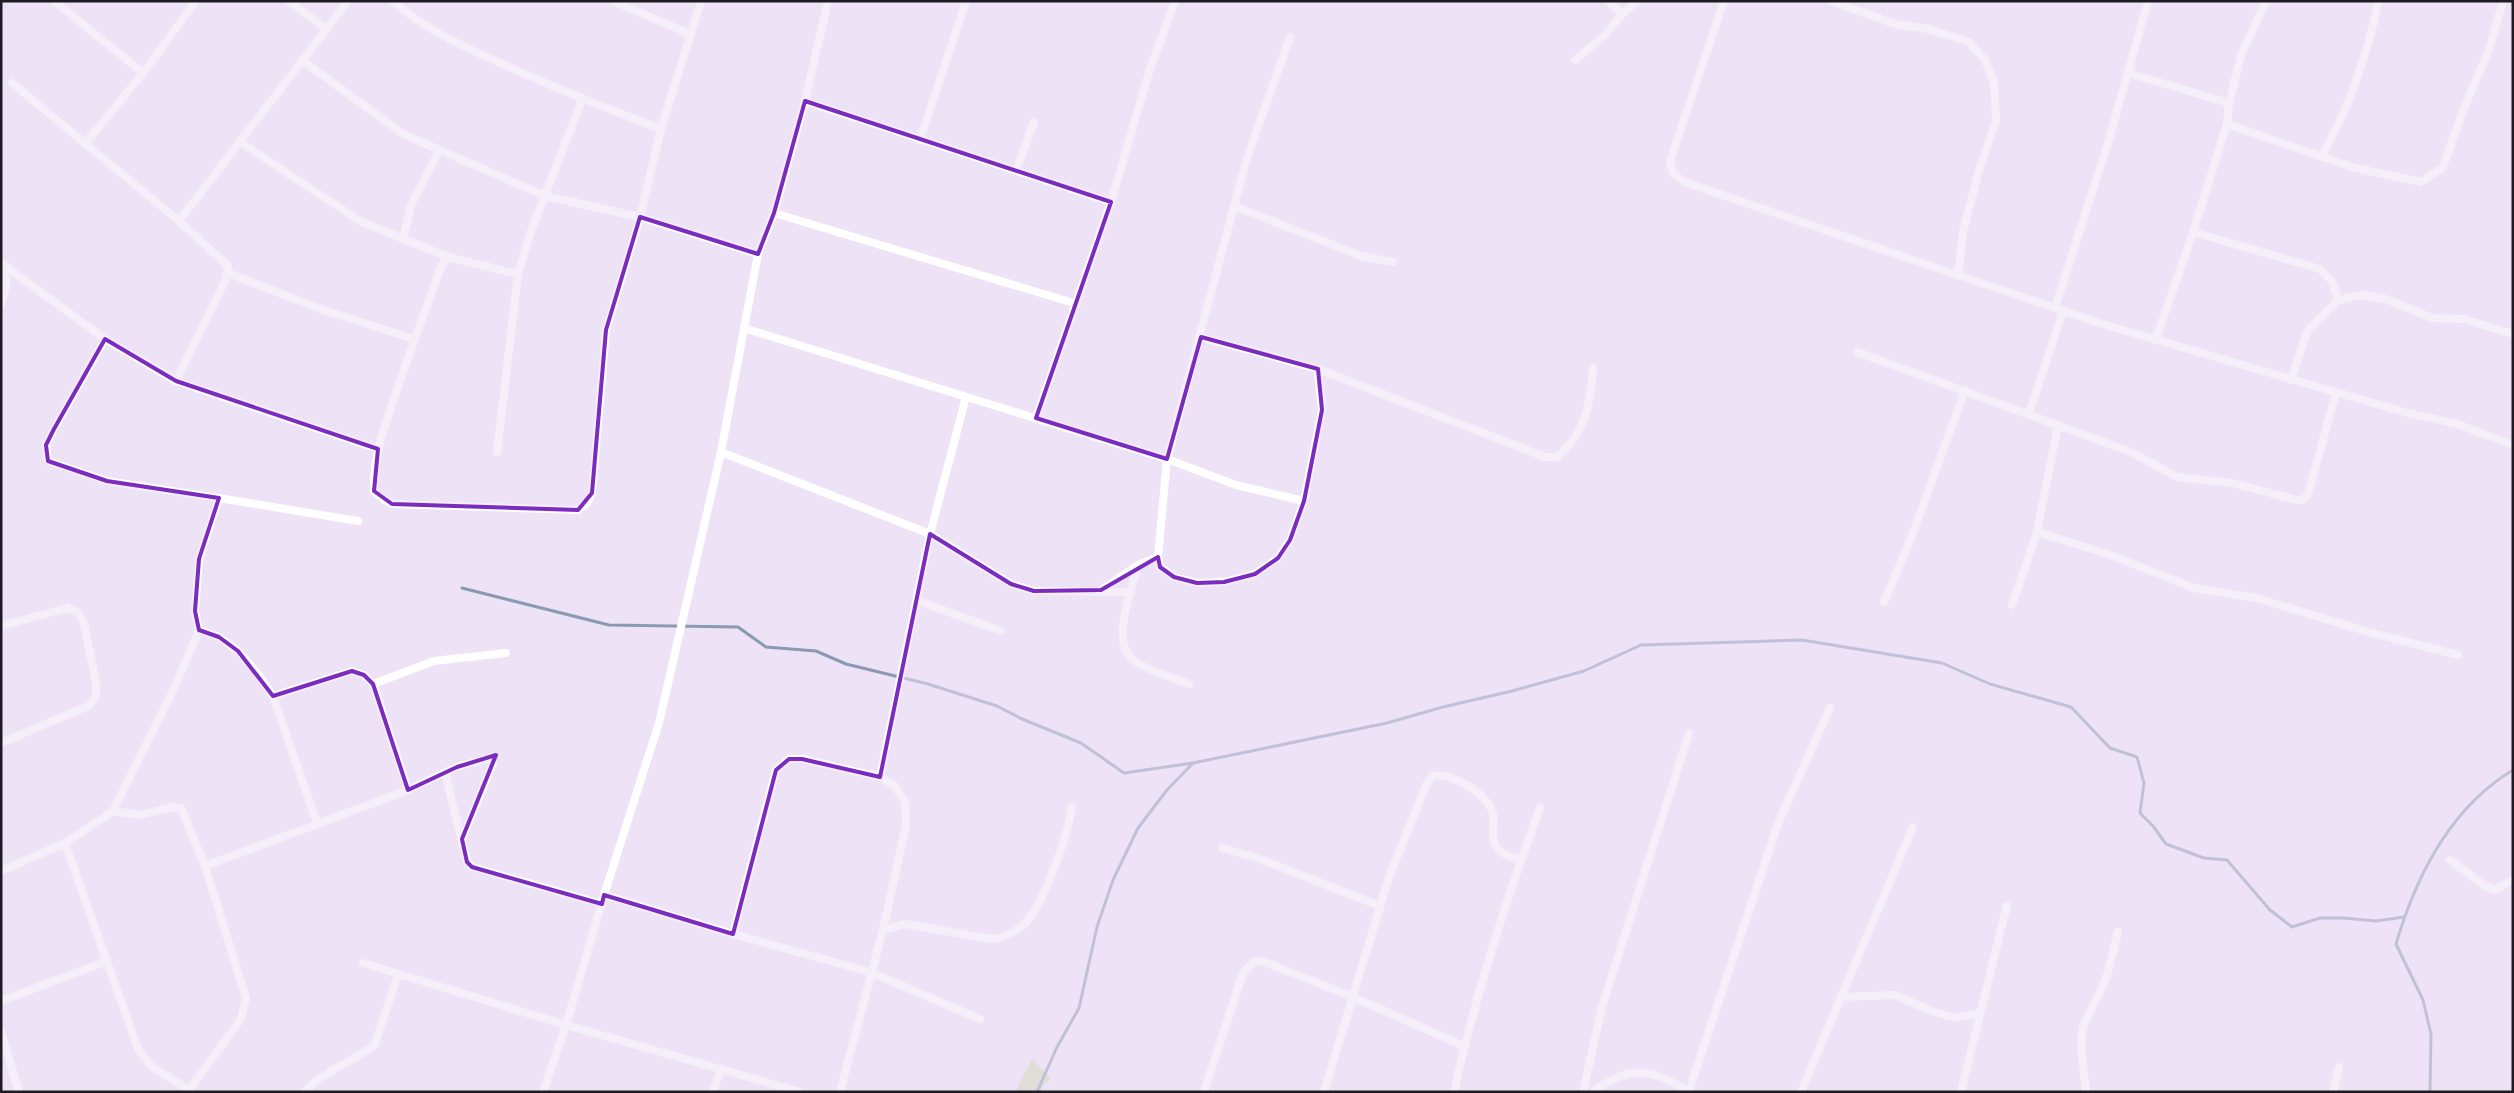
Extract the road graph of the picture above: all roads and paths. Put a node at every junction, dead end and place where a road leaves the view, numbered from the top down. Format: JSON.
{"nodes":[{"id":1,"x":54,"y":1,"type":"edge"},
{"id":2,"x":196,"y":1,"type":"edge"},
{"id":3,"x":290,"y":1,"type":"edge"},
{"id":4,"x":348,"y":1,"type":"edge"},
{"id":5,"x":393,"y":1,"type":"edge"},
{"id":6,"x":613,"y":1,"type":"edge"},
{"id":7,"x":701,"y":1,"type":"edge"},
{"id":8,"x":828,"y":1,"type":"edge"},
{"id":9,"x":966,"y":1,"type":"edge"},
{"id":10,"x":1175,"y":1,"type":"edge"},
{"id":11,"x":1608,"y":1,"type":"edge"},
{"id":12,"x":1638,"y":1,"type":"edge"},
{"id":13,"x":1724,"y":1,"type":"edge"},
{"id":14,"x":1831,"y":1,"type":"edge"},
{"id":15,"x":2148,"y":1,"type":"edge"},
{"id":16,"x":2266,"y":1,"type":"edge"},
{"id":17,"x":2379,"y":1,"type":"edge"},
{"id":18,"x":2503,"y":1,"type":"edge"},
{"id":19,"x":1622,"y":14,"type":"junction"},
{"id":20,"x":326,"y":29,"type":"junction"},
{"id":21,"x":690,"y":34,"type":"junction"},
{"id":22,"x":1290,"y":37,"type":"dead end"},
{"id":23,"x":1575,"y":60,"type":"dead end"},
{"id":24,"x":303,"y":61,"type":"junction"},
{"id":25,"x":144,"y":73,"type":"junction"},
{"id":26,"x":2128,"y":73,"type":"junction"},
{"id":27,"x":12,"y":84,"type":"dead end"},
{"id":28,"x":582,"y":100,"type":"junction"},
{"id":29,"x":805,"y":101,"type":"junction"},
{"id":30,"x":2229,"y":103,"type":"junction"},
{"id":31,"x":1034,"y":122,"type":"dead end"},
{"id":32,"x":2227,"y":124,"type":"junction"},
{"id":33,"x":661,"y":129,"type":"junction"},
{"id":34,"x":920,"y":140,"type":"junction"},
{"id":35,"x":240,"y":142,"type":"junction"},
{"id":36,"x":85,"y":144,"type":"junction"},
{"id":37,"x":438,"y":151,"type":"junction"},
{"id":38,"x":2321,"y":157,"type":"junction"},
{"id":39,"x":1016,"y":171,"type":"junction"},
{"id":40,"x":545,"y":196,"type":"junction"},
{"id":41,"x":1111,"y":202,"type":"junction"},
{"id":42,"x":1234,"y":206,"type":"junction"},
{"id":43,"x":774,"y":213,"type":"junction"},
{"id":44,"x":640,"y":218,"type":"junction"},
{"id":45,"x":179,"y":221,"type":"junction"},
{"id":46,"x":2193,"y":232,"type":"junction"},
{"id":47,"x":403,"y":239,"type":"junction"},
{"id":48,"x":758,"y":254,"type":"junction"},
{"id":49,"x":448,"y":257,"type":"junction"},
{"id":50,"x":1393,"y":262,"type":"dead end"},
{"id":51,"x":3,"y":264,"type":"edge"},
{"id":52,"x":228,"y":273,"type":"junction"},
{"id":53,"x":518,"y":274,"type":"junction"},
{"id":54,"x":1958,"y":276,"type":"junction"},
{"id":55,"x":2338,"y":300,"type":"junction"},
{"id":56,"x":1,"y":304,"type":"edge"},
{"id":57,"x":1077,"y":304,"type":"junction"},
{"id":58,"x":2055,"y":308,"type":"junction"},
{"id":59,"x":2063,"y":311,"type":"junction"},
{"id":60,"x":744,"y":328,"type":"junction"},
{"id":61,"x":2513,"y":334,"type":"edge"},
{"id":62,"x":1202,"y":337,"type":"junction"},
{"id":63,"x":105,"y":339,"type":"junction"},
{"id":64,"x":2156,"y":339,"type":"junction"},
{"id":65,"x":414,"y":340,"type":"junction"},
{"id":66,"x":1857,"y":352,"type":"dead end"},
{"id":67,"x":1593,"y":368,"type":"dead end"},
{"id":68,"x":1318,"y":369,"type":"junction"},
{"id":69,"x":2291,"y":380,"type":"junction"},
{"id":70,"x":176,"y":381,"type":"junction"},
{"id":71,"x":1965,"y":390,"type":"junction"},
{"id":72,"x":2336,"y":393,"type":"junction"},
{"id":73,"x":966,"y":397,"type":"junction"},
{"id":74,"x":2029,"y":414,"type":"junction"},
{"id":75,"x":1036,"y":418,"type":"junction"},
{"id":76,"x":2058,"y":426,"type":"junction"},
{"id":77,"x":2513,"y":445,"type":"edge"},
{"id":78,"x":378,"y":448,"type":"junction"},
{"id":79,"x":497,"y":452,"type":"dead end"},
{"id":80,"x":722,"y":452,"type":"junction"},
{"id":81,"x":1168,"y":458,"type":"junction"},
{"id":82,"x":220,"y":498,"type":"junction"},
{"id":83,"x":1304,"y":501,"type":"junction"},
{"id":84,"x":358,"y":521,"type":"dead end"},
{"id":85,"x":2037,"y":532,"type":"junction"},
{"id":86,"x":930,"y":534,"type":"junction"},
{"id":87,"x":1158,"y":556,"type":"junction"},
{"id":88,"x":1138,"y":565,"type":"junction"},
{"id":89,"x":1101,"y":590,"type":"junction"},
{"id":90,"x":1131,"y":592,"type":"junction"},
{"id":91,"x":918,"y":601,"type":"junction"},
{"id":92,"x":1884,"y":602,"type":"dead end"},
{"id":93,"x":2012,"y":605,"type":"dead end"},
{"id":94,"x":1,"y":626,"type":"edge"},
{"id":95,"x":199,"y":630,"type":"junction"},
{"id":96,"x":1001,"y":631,"type":"dead end"},
{"id":97,"x":506,"y":652,"type":"dead end"},
{"id":98,"x":2458,"y":655,"type":"dead end"},
{"id":99,"x":373,"y":684,"type":"junction"},
{"id":100,"x":1189,"y":684,"type":"dead end"},
{"id":101,"x":273,"y":696,"type":"junction"},
{"id":102,"x":1830,"y":708,"type":"dead end"},
{"id":103,"x":1689,"y":733,"type":"dead end"},
{"id":104,"x":1,"y":743,"type":"edge"},
{"id":105,"x":445,"y":773,"type":"junction"},
{"id":106,"x":880,"y":777,"type":"junction"},
{"id":107,"x":408,"y":790,"type":"junction"},
{"id":108,"x":1072,"y":806,"type":"dead end"},
{"id":109,"x":1540,"y":808,"type":"dead end"},
{"id":110,"x":113,"y":811,"type":"junction"},
{"id":111,"x":316,"y":823,"type":"junction"},
{"id":112,"x":1913,"y":827,"type":"dead end"},
{"id":113,"x":462,"y":839,"type":"junction"},
{"id":114,"x":65,"y":843,"type":"junction"},
{"id":115,"x":1222,"y":848,"type":"dead end"},
{"id":116,"x":2450,"y":860,"type":"dead end"},
{"id":117,"x":1521,"y":861,"type":"junction"},
{"id":118,"x":205,"y":866,"type":"junction"},
{"id":119,"x":1,"y":871,"type":"edge"},
{"id":120,"x":2513,"y":880,"type":"edge"},
{"id":121,"x":603,"y":899,"type":"junction"},
{"id":122,"x":2007,"y":905,"type":"dead end"},
{"id":123,"x":1380,"y":906,"type":"junction"},
{"id":124,"x":883,"y":930,"type":"junction"},
{"id":125,"x":2118,"y":932,"type":"dead end"},
{"id":126,"x":733,"y":934,"type":"junction"},
{"id":127,"x":107,"y":961,"type":"junction"},
{"id":128,"x":364,"y":963,"type":"dead end"},
{"id":129,"x":870,"y":972,"type":"junction"},
{"id":130,"x":398,"y":974,"type":"junction"},
{"id":131,"x":1353,"y":997,"type":"junction"},
{"id":132,"x":1841,"y":997,"type":"junction"},
{"id":133,"x":1,"y":1002,"type":"edge"},
{"id":134,"x":1979,"y":1013,"type":"junction"},
{"id":135,"x":980,"y":1019,"type":"dead end"},
{"id":136,"x":566,"y":1025,"type":"junction"},
{"id":137,"x":1,"y":1032,"type":"edge"},
{"id":138,"x":1464,"y":1046,"type":"junction"},
{"id":139,"x":2339,"y":1067,"type":"dead end"},
{"id":140,"x":721,"y":1069,"type":"junction"},
{"id":141,"x":191,"y":1091,"type":"edge"},
{"id":142,"x":19,"y":1092,"type":"edge"},
{"id":143,"x":305,"y":1092,"type":"edge"},
{"id":144,"x":543,"y":1092,"type":"edge"},
{"id":145,"x":713,"y":1092,"type":"edge"},
{"id":146,"x":800,"y":1092,"type":"edge"},
{"id":147,"x":840,"y":1092,"type":"edge"},
{"id":148,"x":1204,"y":1092,"type":"edge"},
{"id":149,"x":1324,"y":1092,"type":"edge"},
{"id":150,"x":1454,"y":1092,"type":"edge"},
{"id":151,"x":1583,"y":1092,"type":"edge"},
{"id":152,"x":1593,"y":1092,"type":"edge"},
{"id":153,"x":1690,"y":1092,"type":"edge"},
{"id":154,"x":1801,"y":1092,"type":"edge"},
{"id":155,"x":1961,"y":1092,"type":"edge"},
{"id":156,"x":2086,"y":1092,"type":"edge"},
{"id":157,"x":2333,"y":1092,"type":"edge"}],
"edges":[{"from":1,"to":25,"type":"street"},
{"from":2,"to":25,"type":"street"},
{"from":3,"to":20,"type":"street"},
{"from":4,"to":20,"type":"street"},
{"from":5,"to":28,"type":"street"},
{"from":6,"to":21,"type":"street"},
{"from":7,"to":21,"type":"street"},
{"from":8,"to":29,"type":"street"},
{"from":9,"to":34,"type":"street"},
{"from":10,"to":41,"type":"street"},
{"from":11,"to":19,"type":"street"},
{"from":12,"to":19,"type":"street"},
{"from":13,"to":54,"type":"street"},
{"from":14,"to":54,"type":"street"},
{"from":15,"to":26,"type":"street"},
{"from":16,"to":30,"type":"street"},
{"from":17,"to":38,"type":"street"},
{"from":18,"to":38,"type":"street"},
{"from":19,"to":23,"type":"street"},
{"from":20,"to":24,"type":"street"},
{"from":21,"to":33,"type":"street"},
{"from":22,"to":42,"type":"street"},
{"from":24,"to":35,"type":"street"},
{"from":24,"to":37,"type":"street"},
{"from":25,"to":36,"type":"street"},
{"from":26,"to":30,"type":"street"},
{"from":26,"to":58,"type":"street"},
{"from":27,"to":36,"type":"street"},
{"from":28,"to":33,"type":"street"},
{"from":28,"to":40,"type":"street"},
{"from":29,"to":34,"type":"street"},
{"from":29,"to":43,"type":"street"},
{"from":30,"to":32,"type":"street"},
{"from":31,"to":39,"type":"street"},
{"from":32,"to":38,"type":"street"},
{"from":32,"to":46,"type":"street"},
{"from":33,"to":44,"type":"street"},
{"from":34,"to":39,"type":"street"},
{"from":35,"to":45,"type":"street"},
{"from":35,"to":47,"type":"street"},
{"from":36,"to":45,"type":"street"},
{"from":37,"to":40,"type":"street"},
{"from":37,"to":47,"type":"street"},
{"from":39,"to":41,"type":"street"},
{"from":40,"to":44,"type":"street"},
{"from":40,"to":53,"type":"street"},
{"from":41,"to":57,"type":"street"},
{"from":42,"to":50,"type":"street"},
{"from":42,"to":62,"type":"street"},
{"from":43,"to":48,"type":"street"},
{"from":43,"to":57,"type":"street"},
{"from":44,"to":48,"type":"street"},
{"from":44,"to":78,"type":"street"},
{"from":45,"to":52,"type":"street"},
{"from":46,"to":55,"type":"street"},
{"from":46,"to":64,"type":"street"},
{"from":47,"to":49,"type":"street"},
{"from":48,"to":60,"type":"street"},
{"from":49,"to":53,"type":"street"},
{"from":49,"to":65,"type":"street"},
{"from":51,"to":56,"type":"street"},
{"from":51,"to":63,"type":"street"},
{"from":52,"to":65,"type":"street"},
{"from":52,"to":70,"type":"street"},
{"from":53,"to":79,"type":"street"},
{"from":54,"to":58,"type":"street"},
{"from":55,"to":61,"type":"street"},
{"from":55,"to":69,"type":"street"},
{"from":57,"to":75,"type":"street"},
{"from":58,"to":59,"type":"street"},
{"from":59,"to":64,"type":"street"},
{"from":59,"to":74,"type":"street"},
{"from":60,"to":73,"type":"street"},
{"from":60,"to":80,"type":"street"},
{"from":62,"to":68,"type":"street"},
{"from":62,"to":81,"type":"street"},
{"from":63,"to":70,"type":"street"},
{"from":63,"to":82,"type":"street"},
{"from":64,"to":69,"type":"street"},
{"from":65,"to":78,"type":"street"},
{"from":66,"to":71,"type":"street"},
{"from":67,"to":68,"type":"street"},
{"from":68,"to":83,"type":"street"},
{"from":69,"to":72,"type":"street"},
{"from":70,"to":78,"type":"street"},
{"from":71,"to":74,"type":"street"},
{"from":71,"to":92,"type":"street"},
{"from":72,"to":76,"type":"street"},
{"from":72,"to":77,"type":"street"},
{"from":73,"to":75,"type":"street"},
{"from":73,"to":86,"type":"street"},
{"from":74,"to":76,"type":"street"},
{"from":75,"to":81,"type":"street"},
{"from":76,"to":85,"type":"street"},
{"from":80,"to":86,"type":"street"},
{"from":80,"to":121,"type":"street"},
{"from":81,"to":83,"type":"street"},
{"from":81,"to":87,"type":"street"},
{"from":82,"to":84,"type":"street"},
{"from":82,"to":95,"type":"street"},
{"from":83,"to":87,"type":"street"},
{"from":85,"to":93,"type":"street"},
{"from":85,"to":98,"type":"street"},
{"from":86,"to":89,"type":"street"},
{"from":86,"to":91,"type":"street"},
{"from":87,"to":88,"type":"street"},
{"from":88,"to":89,"type":"street"},
{"from":88,"to":90,"type":"street"},
{"from":89,"to":90,"type":"street"},
{"from":90,"to":100,"type":"street"},
{"from":91,"to":96,"type":"street"},
{"from":91,"to":106,"type":"street"},
{"from":94,"to":104,"type":"street"},
{"from":95,"to":101,"type":"street"},
{"from":95,"to":110,"type":"street"},
{"from":97,"to":99,"type":"street"},
{"from":99,"to":101,"type":"street"},
{"from":99,"to":107,"type":"street"},
{"from":101,"to":111,"type":"street"},
{"from":102,"to":153,"type":"street"},
{"from":103,"to":151,"type":"street"},
{"from":105,"to":107,"type":"street"},
{"from":105,"to":113,"type":"street"},
{"from":105,"to":113,"type":"street"},
{"from":106,"to":124,"type":"street"},
{"from":106,"to":126,"type":"street"},
{"from":107,"to":111,"type":"street"},
{"from":108,"to":124,"type":"street"},
{"from":109,"to":117,"type":"street"},
{"from":110,"to":114,"type":"street"},
{"from":110,"to":118,"type":"street"},
{"from":111,"to":118,"type":"street"},
{"from":112,"to":132,"type":"street"},
{"from":113,"to":121,"type":"street"},
{"from":114,"to":119,"type":"street"},
{"from":114,"to":127,"type":"street"},
{"from":115,"to":123,"type":"street"},
{"from":116,"to":120,"type":"street"},
{"from":117,"to":123,"type":"street"},
{"from":117,"to":138,"type":"street"},
{"from":118,"to":141,"type":"street"},
{"from":121,"to":126,"type":"street"},
{"from":121,"to":136,"type":"street"},
{"from":122,"to":134,"type":"street"},
{"from":123,"to":131,"type":"street"},
{"from":124,"to":129,"type":"street"},
{"from":125,"to":156,"type":"street"},
{"from":126,"to":129,"type":"street"},
{"from":127,"to":133,"type":"street"},
{"from":127,"to":141,"type":"street"},
{"from":128,"to":130,"type":"street"},
{"from":129,"to":135,"type":"street"},
{"from":129,"to":147,"type":"street"},
{"from":130,"to":136,"type":"street"},
{"from":130,"to":143,"type":"street"},
{"from":131,"to":138,"type":"street"},
{"from":131,"to":148,"type":"street"},
{"from":131,"to":149,"type":"street"},
{"from":132,"to":134,"type":"street"},
{"from":132,"to":154,"type":"street"},
{"from":134,"to":155,"type":"street"},
{"from":136,"to":140,"type":"street"},
{"from":136,"to":144,"type":"street"},
{"from":137,"to":142,"type":"street"},
{"from":138,"to":150,"type":"street"},
{"from":139,"to":157,"type":"street"},
{"from":140,"to":145,"type":"street"},
{"from":140,"to":146,"type":"street"},
{"from":152,"to":153,"type":"street"}]}
